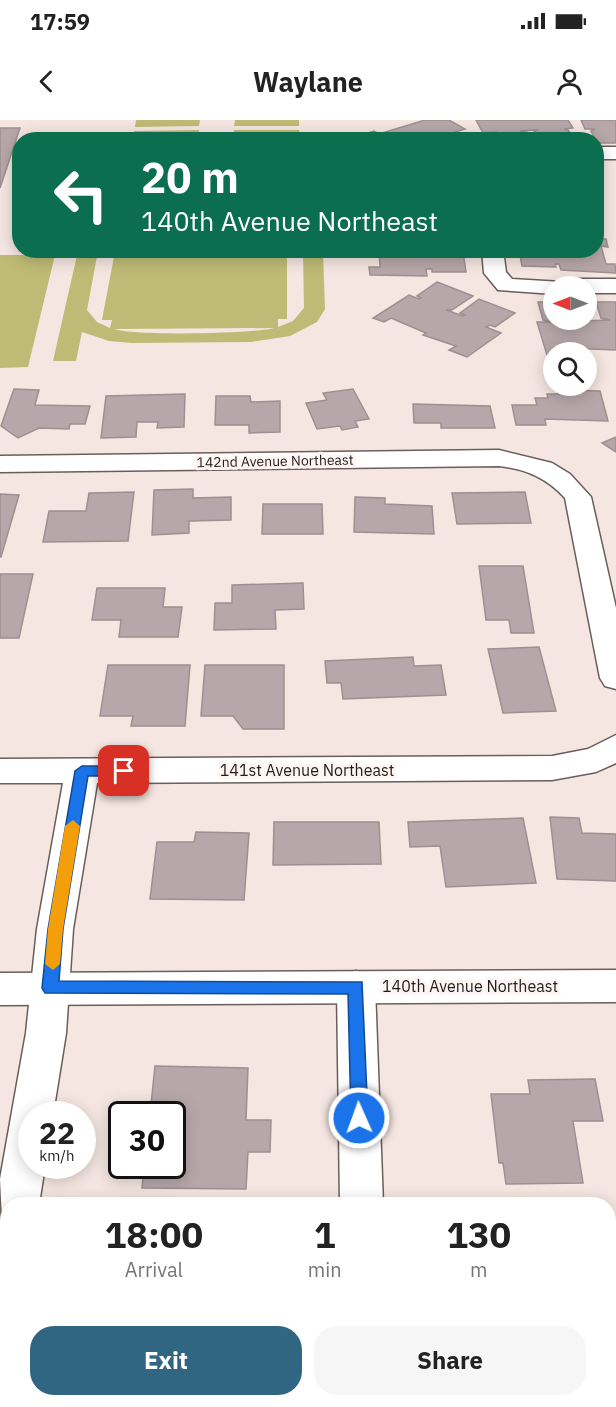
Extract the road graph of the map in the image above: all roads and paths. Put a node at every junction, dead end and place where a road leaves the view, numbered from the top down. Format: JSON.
{"nodes":[{"id":1,"x":493,"y":258,"type":"edge"},
{"id":2,"x":597,"y":286,"type":"edge"},
{"id":3,"x":616,"y":286,"type":"edge"},
{"id":4,"x":543,"y":287,"type":"edge"},
{"id":5,"x":0,"y":464,"type":"edge"},
{"id":6,"x":616,"y":678,"type":"edge"},
{"id":7,"x":614,"y":750,"type":"edge"},
{"id":8,"x":0,"y":771,"type":"edge"},
{"id":9,"x":82,"y":771,"type":"junction"},
{"id":10,"x":616,"y":986,"type":"edge"},
{"id":11,"x":356,"y":987,"type":"junction"},
{"id":12,"x":50,"y":988,"type":"junction"},
{"id":13,"x":0,"y":989,"type":"edge"},
{"id":14,"x":34,"y":1101,"type":"edge"},
{"id":15,"x":21,"y":1179,"type":"edge"},
{"id":16,"x":18,"y":1197,"type":"edge"},
{"id":17,"x":362,"y":1197,"type":"edge"}],
"edges":[{"from":1,"to":4,"type":"street"},
{"from":2,"to":3,"type":"street"},
{"from":5,"to":6,"type":"street","name":"142nd Avenue Northeast"},
{"from":7,"to":9,"type":"street","name":"141st Avenue Northeast"},
{"from":8,"to":9,"type":"street","name":"141st Avenue Northeast"},
{"from":9,"to":12,"type":"street"},
{"from":10,"to":11,"type":"street","name":"140th Avenue Northeast"},
{"from":11,"to":12,"type":"street","name":"140th Avenue Northeast"},
{"from":11,"to":17,"type":"street"},
{"from":12,"to":13,"type":"street","name":"140th Avenue Northeast"},
{"from":12,"to":14,"type":"street"},
{"from":15,"to":16,"type":"street"}]}
